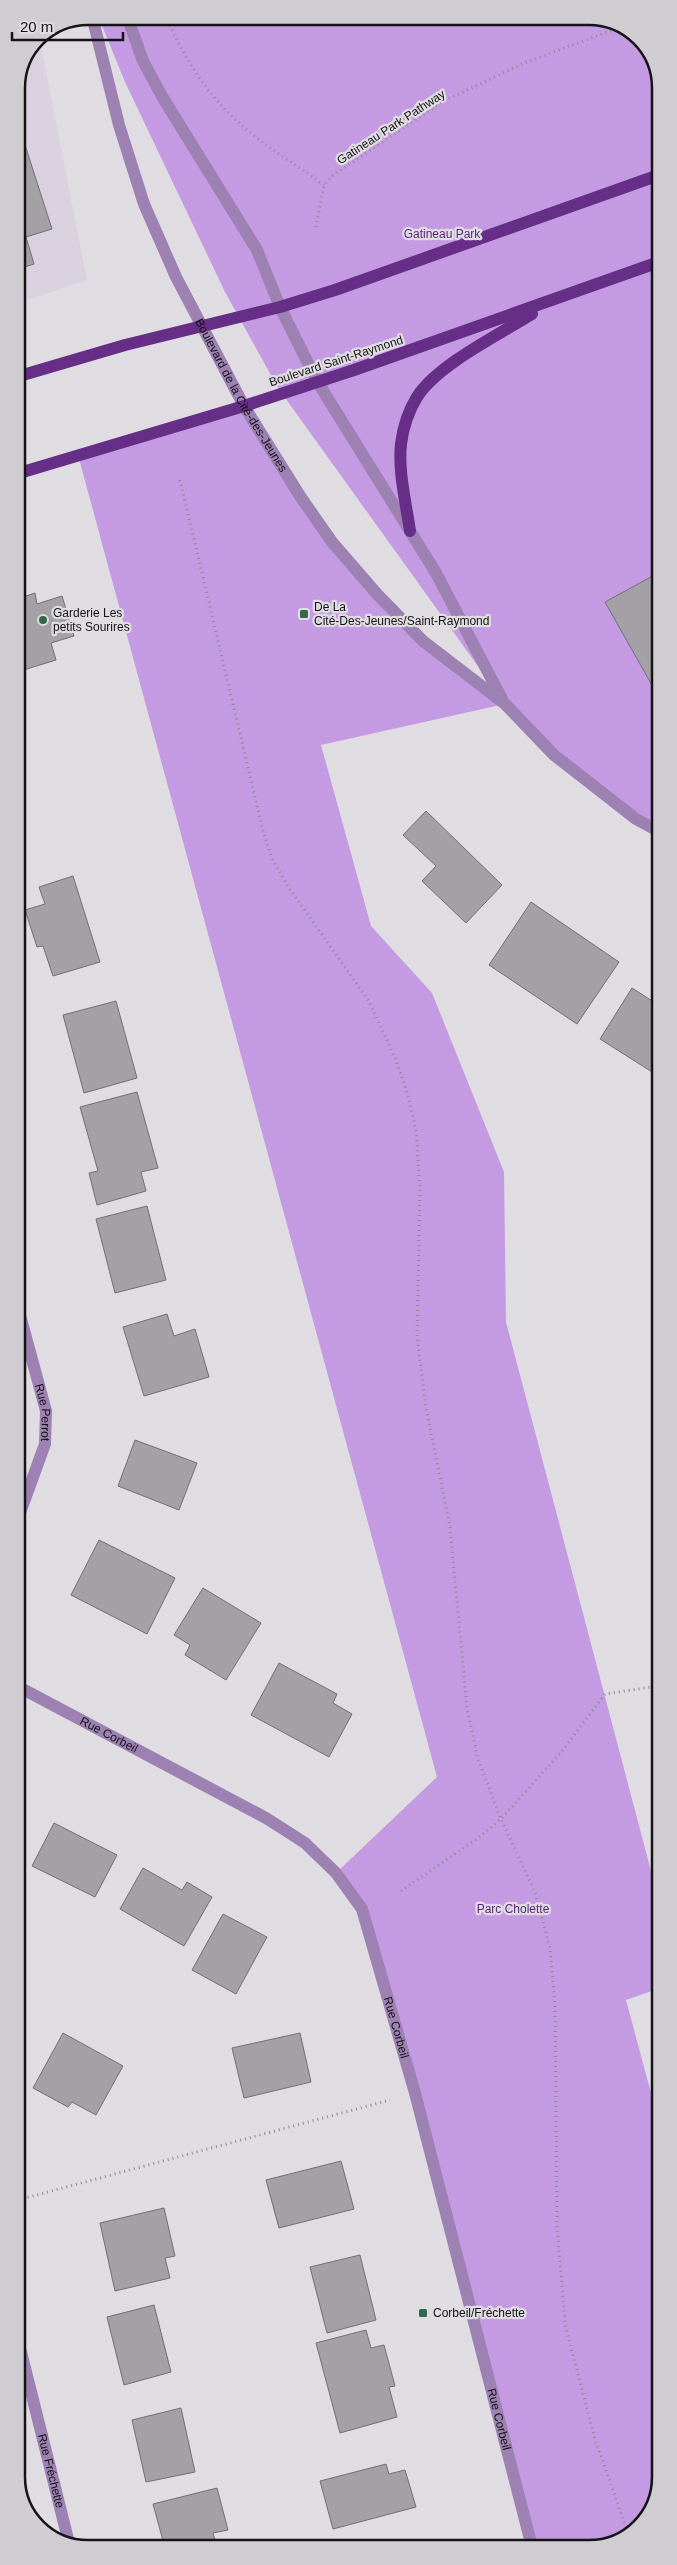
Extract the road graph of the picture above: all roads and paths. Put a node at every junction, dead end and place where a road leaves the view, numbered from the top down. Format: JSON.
{"nodes":[{"id":1,"x":94,"y":25,"type":"edge"},
{"id":2,"x":130,"y":25,"type":"edge"},
{"id":3,"x":171,"y":25,"type":"edge"},
{"id":4,"x":613,"y":30,"type":"edge"},
{"id":5,"x":652,"y":177,"type":"edge"},
{"id":6,"x":324,"y":185,"type":"junction"},
{"id":7,"x":316,"y":227,"type":"dead end"},
{"id":8,"x":652,"y":265,"type":"edge"},
{"id":9,"x":553,"y":301,"type":"junction"},
{"id":10,"x":280,"y":307,"type":"junction"},
{"id":11,"x":201,"y":326,"type":"junction"},
{"id":12,"x":25,"y":374,"type":"edge"},
{"id":13,"x":317,"y":381,"type":"junction"},
{"id":14,"x":244,"y":406,"type":"junction"},
{"id":15,"x":25,"y":471,"type":"edge"},
{"id":16,"x":180,"y":480,"type":"dead end"},
{"id":17,"x":410,"y":531,"type":"junction"},
{"id":18,"x":505,"y":704,"type":"junction"},
{"id":19,"x":652,"y":828,"type":"edge"},
{"id":20,"x":25,"y":1334,"type":"edge"},
{"id":21,"x":25,"y":1499,"type":"edge"},
{"id":22,"x":651,"y":1687,"type":"dead end"},
{"id":23,"x":25,"y":1690,"type":"edge"},
{"id":24,"x":501,"y":1819,"type":"junction"},
{"id":25,"x":401,"y":1891,"type":"dead end"},
{"id":26,"x":415,"y":2094,"type":"junction"},
{"id":27,"x":25,"y":2198,"type":"edge"},
{"id":28,"x":25,"y":2367,"type":"edge"},
{"id":29,"x":626,"y":2528,"type":"edge"},
{"id":30,"x":68,"y":2537,"type":"edge"},
{"id":31,"x":530,"y":2540,"type":"edge"}],
"edges":[{"from":1,"to":11,"type":"street","name":"Boulevard de la Cité-des-Jeunes"},
{"from":2,"to":10,"type":"street","name":"Boulevard de la Cité-des-Jeunes"},
{"from":3,"to":6,"type":"path"},
{"from":4,"to":6,"type":"path","name":"Gatineau Park Pathway"},
{"from":5,"to":10,"type":"main road"},
{"from":6,"to":7,"type":"path"},
{"from":8,"to":9,"type":"main road","name":"Boulevard Saint-Raymond"},
{"from":9,"to":13,"type":"main road","name":"Boulevard Saint-Raymond"},
{"from":9,"to":17,"type":"main road"},
{"from":10,"to":11,"type":"main road"},
{"from":10,"to":13,"type":"street","name":"Boulevard de la Cité-des-Jeunes"},
{"from":11,"to":12,"type":"main road"},
{"from":11,"to":14,"type":"street","name":"Boulevard de la Cité-des-Jeunes"},
{"from":13,"to":14,"type":"main road","name":"Boulevard Saint-Raymond"},
{"from":13,"to":17,"type":"street","name":"Boulevard de la Cité-des-Jeunes"},
{"from":14,"to":15,"type":"main road","name":"Boulevard Saint-Raymond"},
{"from":14,"to":18,"type":"street","name":"Boulevard de la Cité-des-Jeunes"},
{"from":16,"to":24,"type":"path"},
{"from":17,"to":18,"type":"street","name":"Boulevard de la Cité-des-Jeunes"},
{"from":18,"to":19,"type":"street","name":"Boulevard de la Cité-des-Jeunes"},
{"from":20,"to":21,"type":"street","name":"Rue Perrot"},
{"from":22,"to":24,"type":"path"},
{"from":23,"to":26,"type":"street","name":"Rue Corbeil"},
{"from":24,"to":25,"type":"path"},
{"from":24,"to":29,"type":"path"},
{"from":26,"to":27,"type":"path"},
{"from":26,"to":31,"type":"street","name":"Rue Corbeil"},
{"from":28,"to":30,"type":"street","name":"Rue Fréchette"}]}
